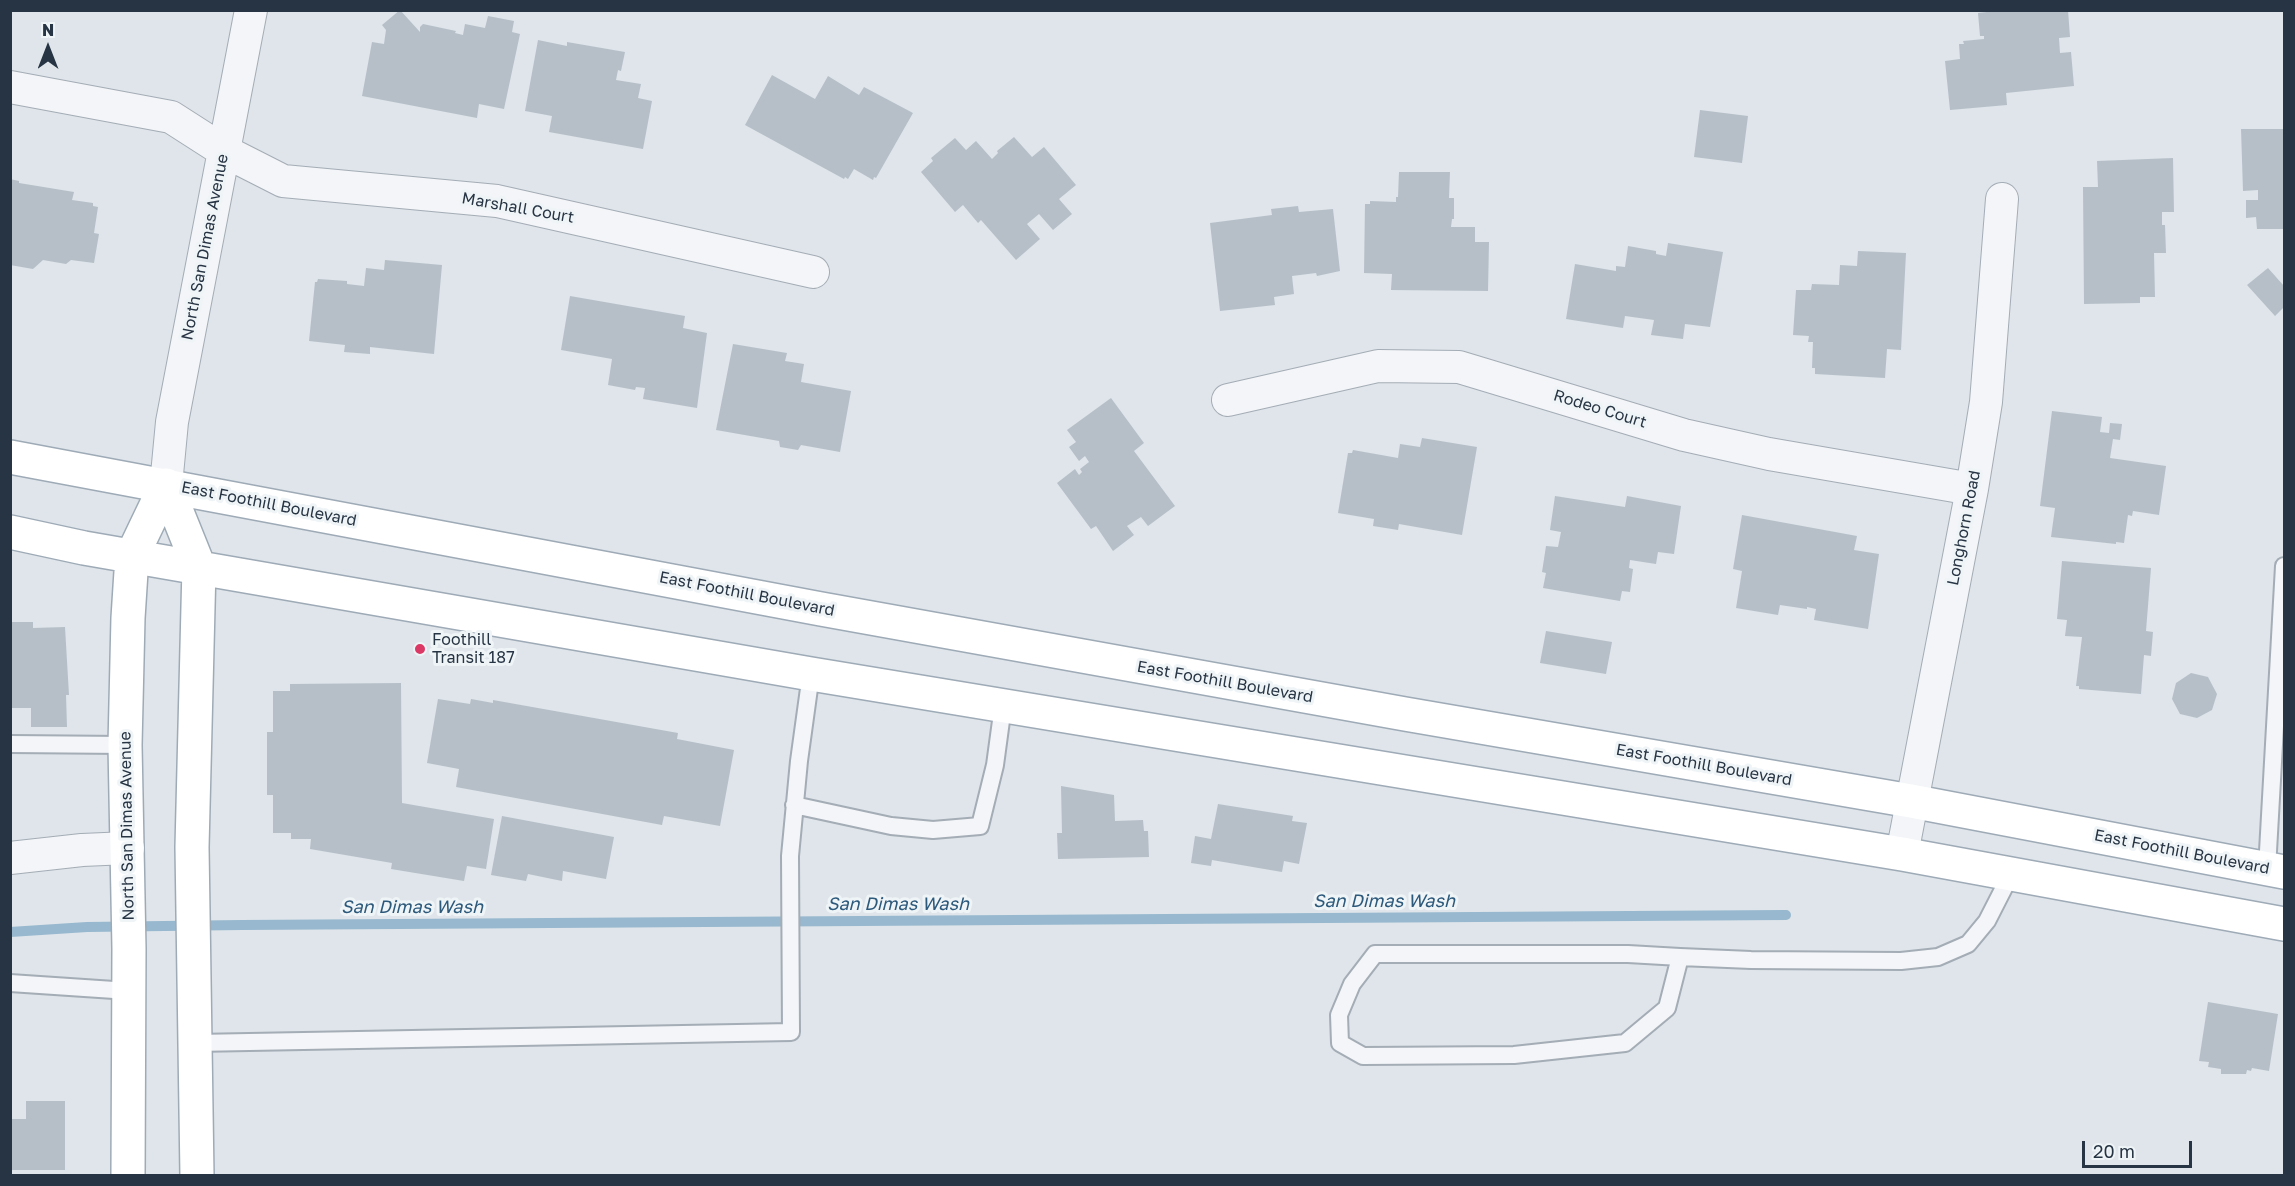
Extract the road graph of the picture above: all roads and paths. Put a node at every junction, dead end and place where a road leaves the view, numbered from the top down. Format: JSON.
{"nodes":[{"id":1,"x":251,"y":10,"type":"edge"},
{"id":2,"x":10,"y":87,"type":"edge"},
{"id":3,"x":224,"y":150,"type":"junction"},
{"id":4,"x":2002,"y":199,"type":"dead end"},
{"id":5,"x":813,"y":272,"type":"dead end"},
{"id":6,"x":1228,"y":400,"type":"dead end"},
{"id":7,"x":10,"y":457,"type":"edge"},
{"id":8,"x":166,"y":485,"type":"junction"},
{"id":9,"x":1972,"y":489,"type":"junction"},
{"id":10,"x":10,"y":532,"type":"edge"},
{"id":11,"x":132,"y":556,"type":"junction"},
{"id":12,"x":2284,"y":566,"type":"edge"},
{"id":13,"x":200,"y":567,"type":"junction"},
{"id":14,"x":811,"y":674,"type":"junction"},
{"id":15,"x":1003,"y":706,"type":"junction"},
{"id":16,"x":10,"y":744,"type":"edge"},
{"id":17,"x":125,"y":745,"type":"junction"},
{"id":18,"x":1911,"y":801,"type":"junction"},
{"id":19,"x":794,"y":806,"type":"junction"},
{"id":20,"x":128,"y":848,"type":"junction"},
{"id":21,"x":1902,"y":854,"type":"junction"},
{"id":22,"x":10,"y":858,"type":"edge"},
{"id":23,"x":2276,"y":870,"type":"edge"},
{"id":24,"x":2011,"y":874,"type":"junction"},
{"id":25,"x":2284,"y":924,"type":"edge"},
{"id":26,"x":1680,"y":957,"type":"junction"},
{"id":27,"x":10,"y":983,"type":"edge"},
{"id":28,"x":129,"y":991,"type":"junction"},
{"id":29,"x":195,"y":1043,"type":"junction"},
{"id":30,"x":128,"y":1176,"type":"edge"},
{"id":31,"x":197,"y":1176,"type":"edge"}],
"edges":[{"from":1,"to":3,"type":"street","name":"North San Dimas Avenue"},
{"from":2,"to":3,"type":"street","name":"Marshall Court"},
{"from":3,"to":5,"type":"street","name":"Marshall Court"},
{"from":3,"to":8,"type":"street","name":"North San Dimas Avenue"},
{"from":4,"to":9,"type":"street","name":"Longhorn Road"},
{"from":6,"to":9,"type":"street","name":"Rodeo Court"},
{"from":7,"to":8,"type":"main road","name":"East Foothill Boulevard"},
{"from":8,"to":11,"type":"main road","name":"North San Dimas Avenue"},
{"from":8,"to":13,"type":"main road","name":"North San Dimas Avenue"},
{"from":8,"to":18,"type":"main road","name":"East Foothill Boulevard"},
{"from":9,"to":18,"type":"street","name":"Longhorn Road"},
{"from":10,"to":11,"type":"main road"},
{"from":11,"to":13,"type":"main road"},
{"from":11,"to":17,"type":"main road","name":"North San Dimas Avenue"},
{"from":12,"to":23,"type":"lane"},
{"from":13,"to":14,"type":"main road"},
{"from":13,"to":29,"type":"main road","name":"North San Dimas Avenue"},
{"from":14,"to":15,"type":"main road"},
{"from":14,"to":19,"type":"lane"},
{"from":15,"to":19,"type":"lane"},
{"from":15,"to":21,"type":"main road"},
{"from":16,"to":17,"type":"lane"},
{"from":17,"to":20,"type":"main road","name":"North San Dimas Avenue"},
{"from":18,"to":21,"type":"street","name":"Longhorn Road"},
{"from":18,"to":23,"type":"main road","name":"East Foothill Boulevard"},
{"from":19,"to":29,"type":"lane"},
{"from":20,"to":22,"type":"street"},
{"from":20,"to":28,"type":"main road","name":"North San Dimas Avenue"},
{"from":21,"to":24,"type":"main road"},
{"from":24,"to":25,"type":"main road"},
{"from":24,"to":26,"type":"lane"},
{"from":26,"to":26,"type":"lane"},
{"from":27,"to":28,"type":"lane"},
{"from":28,"to":30,"type":"main road","name":"North San Dimas Avenue"},
{"from":29,"to":31,"type":"main road","name":"North San Dimas Avenue"}]}
